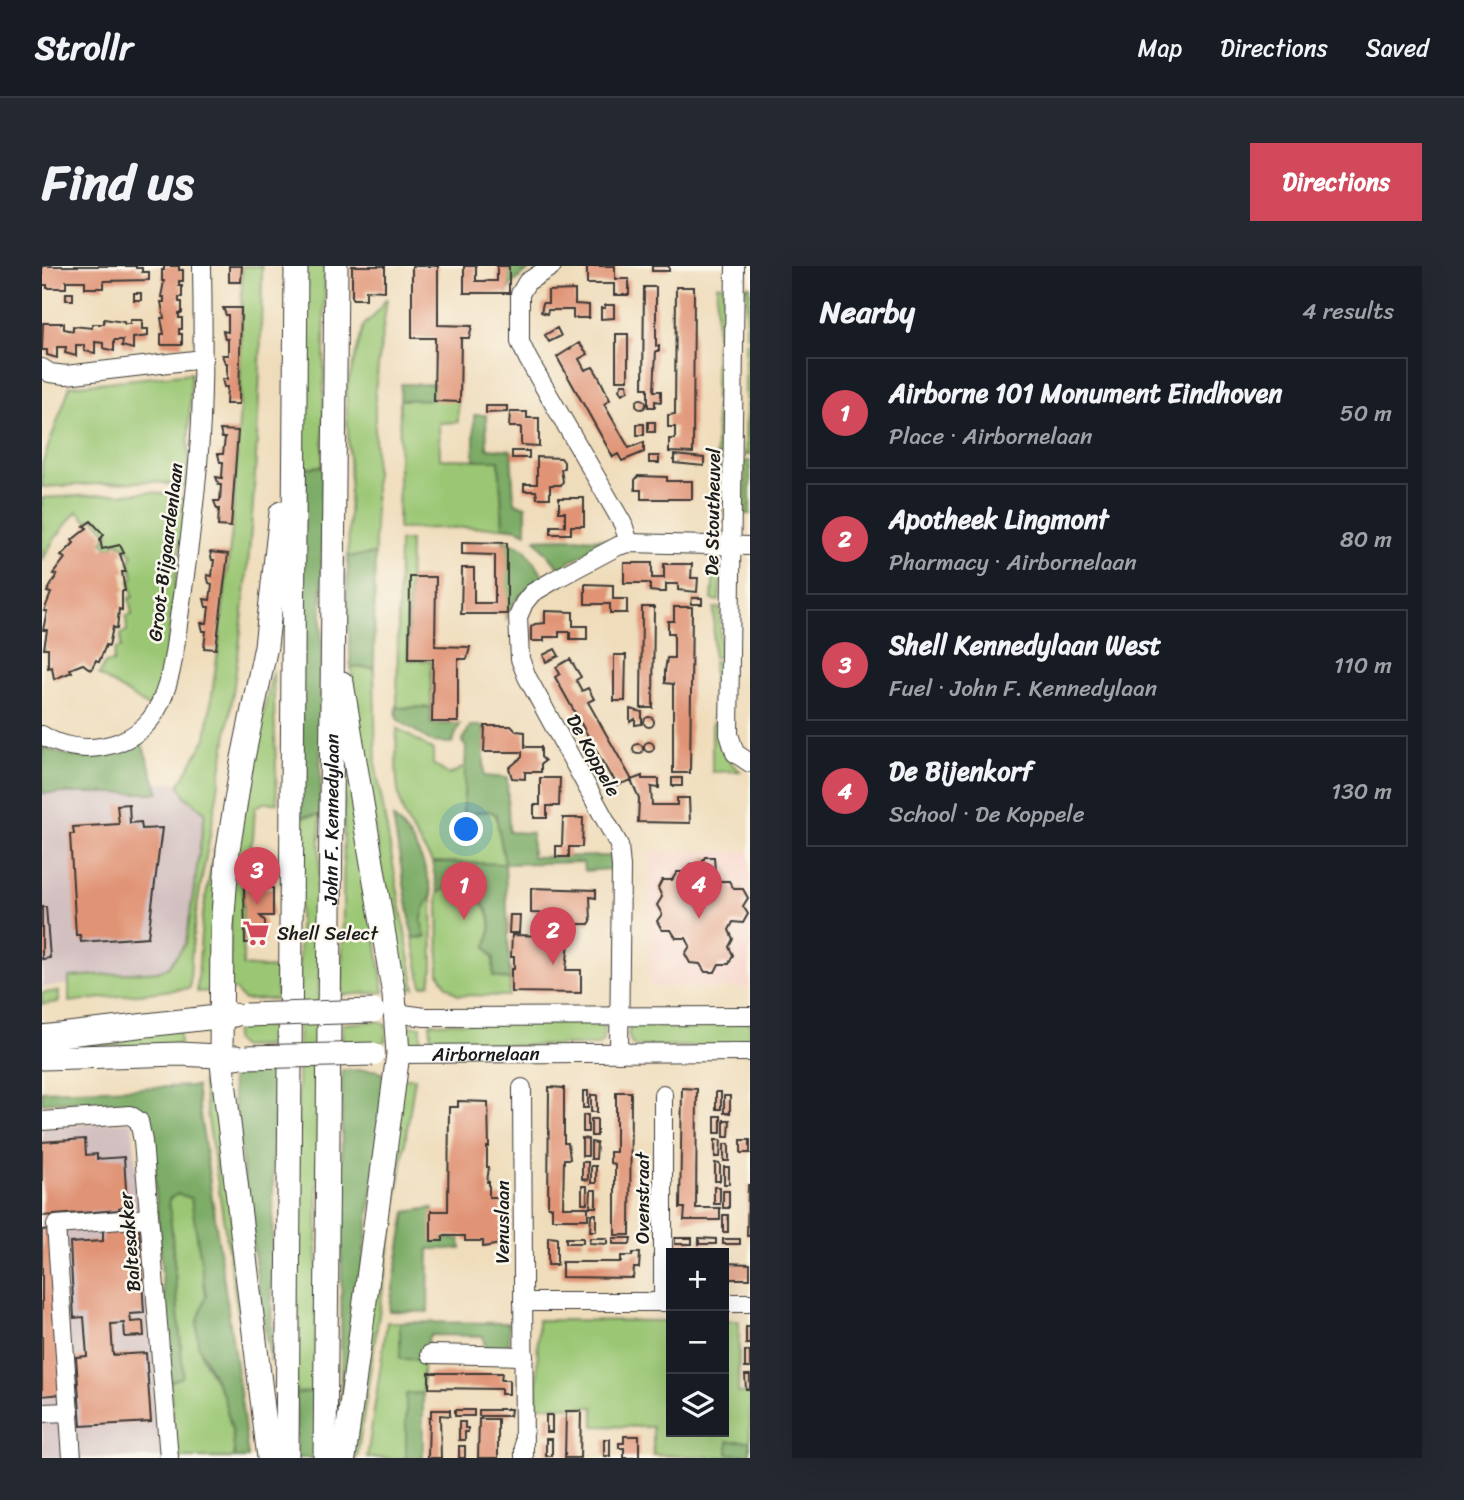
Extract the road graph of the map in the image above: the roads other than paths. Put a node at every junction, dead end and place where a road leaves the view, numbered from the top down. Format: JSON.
{"nodes":[{"id":1,"x":202,"y":266,"type":"edge"},
{"id":2,"x":296,"y":266,"type":"edge"},
{"id":3,"x":336,"y":266,"type":"edge"},
{"id":4,"x":552,"y":266,"type":"edge"},
{"id":5,"x":735,"y":266,"type":"edge"},
{"id":6,"x":203,"y":359,"type":"junction"},
{"id":7,"x":42,"y":368,"type":"edge"},
{"id":8,"x":294,"y":448,"type":"junction"},
{"id":9,"x":629,"y":543,"type":"junction"},
{"id":10,"x":741,"y":546,"type":"edge"},
{"id":11,"x":331,"y":597,"type":"junction"},
{"id":12,"x":42,"y":735,"type":"edge"},
{"id":13,"x":744,"y":759,"type":"edge"},
{"id":14,"x":396,"y":1013,"type":"junction"},
{"id":15,"x":620,"y":1015,"type":"junction"},
{"id":16,"x":221,"y":1016,"type":"junction"},
{"id":17,"x":750,"y":1016,"type":"edge"},
{"id":18,"x":42,"y":1037,"type":"edge"},
{"id":19,"x":750,"y":1052,"type":"edge"},
{"id":20,"x":619,"y":1053,"type":"junction"},
{"id":21,"x":398,"y":1054,"type":"junction"},
{"id":22,"x":220,"y":1056,"type":"junction"},
{"id":23,"x":42,"y":1058,"type":"edge"},
{"id":24,"x":522,"y":1088,"type":"dead end"},
{"id":25,"x":663,"y":1094,"type":"dead end"},
{"id":26,"x":42,"y":1121,"type":"edge"},
{"id":27,"x":148,"y":1217,"type":"junction"},
{"id":28,"x":666,"y":1250,"type":"edge"},
{"id":29,"x":523,"y":1302,"type":"junction"},
{"id":30,"x":666,"y":1302,"type":"edge"},
{"id":31,"x":729,"y":1303,"type":"edge"},
{"id":32,"x":750,"y":1303,"type":"edge"},
{"id":33,"x":430,"y":1354,"type":"dead end"},
{"id":34,"x":524,"y":1356,"type":"junction"},
{"id":35,"x":70,"y":1412,"type":"junction"},
{"id":36,"x":42,"y":1413,"type":"edge"},
{"id":37,"x":72,"y":1458,"type":"edge"},
{"id":38,"x":169,"y":1458,"type":"edge"},
{"id":39,"x":270,"y":1458,"type":"edge"},
{"id":40,"x":287,"y":1458,"type":"edge"},
{"id":41,"x":325,"y":1458,"type":"edge"},
{"id":42,"x":344,"y":1458,"type":"edge"},
{"id":43,"x":524,"y":1458,"type":"edge"}],
"edges":[{"from":1,"to":6,"type":"street","name":"Groot-Bijgaardenlaan"},
{"from":2,"to":8,"type":"main road","name":"John F. Kennedylaan"},
{"from":3,"to":11,"type":"main road","name":"John F. Kennedylaan"},
{"from":4,"to":9,"type":"street"},
{"from":5,"to":10,"type":"street","name":"De Stoutheuvel"},
{"from":6,"to":7,"type":"street"},
{"from":6,"to":12,"type":"street","name":"Groot-Bijgaardenlaan"},
{"from":8,"to":16,"type":"main road"},
{"from":8,"to":40,"type":"main road","name":"John F. Kennedylaan"},
{"from":9,"to":10,"type":"street","name":"De Koppele"},
{"from":9,"to":15,"type":"street","name":"De Koppele"},
{"from":10,"to":13,"type":"street","name":"De Stoutheuvel"},
{"from":11,"to":14,"type":"main road"},
{"from":11,"to":41,"type":"main road","name":"John F. Kennedylaan"},
{"from":14,"to":15,"type":"street","name":"Airbornelaan"},
{"from":14,"to":16,"type":"main road","name":"Airbornelaan","bridge":true},
{"from":14,"to":21,"type":"main road"},
{"from":15,"to":17,"type":"street","name":"Airbornelaan"},
{"from":15,"to":20,"type":"street","name":"De Koppele"},
{"from":16,"to":18,"type":"main road","name":"Airbornelaan"},
{"from":16,"to":22,"type":"main road"},
{"from":19,"to":20,"type":"street","name":"Airbornelaan"},
{"from":20,"to":21,"type":"street","name":"Airbornelaan"},
{"from":21,"to":22,"type":"main road","name":"Airbornelaan","bridge":true},
{"from":21,"to":42,"type":"main road"},
{"from":22,"to":23,"type":"main road","name":"Airbornelaan"},
{"from":22,"to":39,"type":"main road"},
{"from":24,"to":29,"type":"street","name":"Venuslaan"},
{"from":25,"to":28,"type":"street","name":"Ovenstraat"},
{"from":26,"to":27,"type":"street","name":"Baltesakker"},
{"from":27,"to":35,"type":"street"},
{"from":27,"to":38,"type":"street","name":"Baltesakker"},
{"from":29,"to":30,"type":"street"},
{"from":29,"to":34,"type":"street","name":"Venuslaan"},
{"from":31,"to":32,"type":"street"},
{"from":33,"to":34,"type":"street"},
{"from":34,"to":43,"type":"street","name":"Venuslaan"},
{"from":35,"to":36,"type":"street"},
{"from":35,"to":37,"type":"street"}]}
